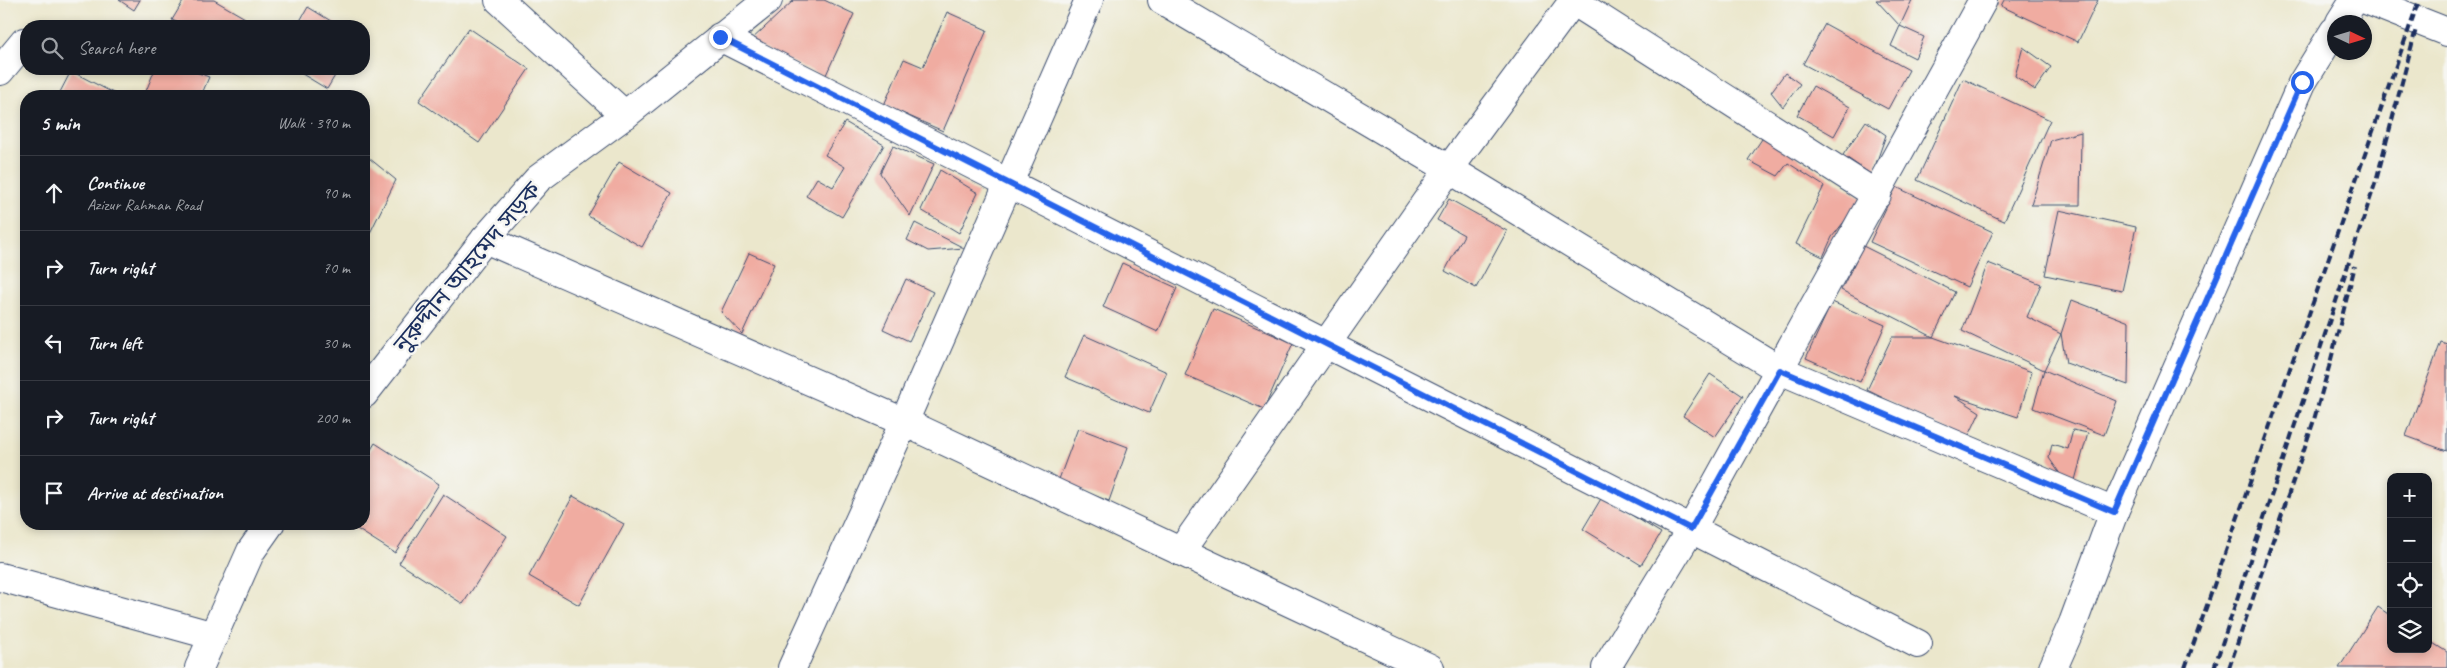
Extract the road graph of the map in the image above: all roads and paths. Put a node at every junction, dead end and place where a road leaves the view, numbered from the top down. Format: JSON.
{"nodes":[{"id":1,"x":499,"y":0,"type":"edge"},
{"id":2,"x":768,"y":0,"type":"edge"},
{"id":3,"x":1089,"y":0,"type":"edge"},
{"id":4,"x":1162,"y":0,"type":"edge"},
{"id":5,"x":1574,"y":0,"type":"edge"},
{"id":6,"x":1983,"y":0,"type":"edge"},
{"id":7,"x":2354,"y":0,"type":"edge"},
{"id":8,"x":2366,"y":0,"type":"edge"},
{"id":9,"x":2344,"y":15,"type":"edge"},
{"id":10,"x":2447,"y":32,"type":"edge"},
{"id":11,"x":720,"y":37,"type":"junction"},
{"id":12,"x":2327,"y":42,"type":"edge"},
{"id":13,"x":20,"y":47,"type":"edge"},
{"id":14,"x":0,"y":71,"type":"edge"},
{"id":15,"x":625,"y":114,"type":"junction"},
{"id":16,"x":1449,"y":169,"type":"junction"},
{"id":17,"x":1009,"y":183,"type":"junction"},
{"id":18,"x":1877,"y":195,"type":"junction"},
{"id":19,"x":485,"y":239,"type":"junction"},
{"id":20,"x":1326,"y":344,"type":"junction"},
{"id":21,"x":1780,"y":370,"type":"junction"},
{"id":22,"x":370,"y":386,"type":"edge"},
{"id":23,"x":904,"y":422,"type":"junction"},
{"id":24,"x":2114,"y":512,"type":"junction"},
{"id":25,"x":1691,"y":529,"type":"junction"},
{"id":26,"x":266,"y":530,"type":"edge"},
{"id":27,"x":1181,"y":551,"type":"junction"},
{"id":28,"x":0,"y":577,"type":"edge"},
{"id":29,"x":214,"y":636,"type":"junction"},
{"id":30,"x":1918,"y":644,"type":"dead end"},
{"id":31,"x":199,"y":668,"type":"edge"},
{"id":32,"x":792,"y":668,"type":"edge"},
{"id":33,"x":1430,"y":668,"type":"edge"},
{"id":34,"x":1606,"y":668,"type":"edge"},
{"id":35,"x":2053,"y":668,"type":"edge"}],
"edges":[{"from":1,"to":15,"type":"street"},
{"from":2,"to":11,"type":"street","name":"নুরুদ্দীন আহমেদ সড়ক"},
{"from":3,"to":17,"type":"street"},
{"from":4,"to":16,"type":"street"},
{"from":5,"to":16,"type":"street"},
{"from":5,"to":18,"type":"street"},
{"from":6,"to":18,"type":"street"},
{"from":7,"to":9,"type":"street"},
{"from":8,"to":10,"type":"street"},
{"from":11,"to":15,"type":"street","name":"নুরুদ্দীন আহমেদ সড়ক"},
{"from":11,"to":17,"type":"street"},
{"from":12,"to":24,"type":"street"},
{"from":13,"to":14,"type":"street"},
{"from":15,"to":19,"type":"street","name":"নুরুদ্দীন আহমেদ সড়ক"},
{"from":16,"to":20,"type":"street"},
{"from":16,"to":21,"type":"street"},
{"from":17,"to":20,"type":"street"},
{"from":17,"to":23,"type":"street"},
{"from":18,"to":21,"type":"street"},
{"from":19,"to":22,"type":"street","name":"নুরুদ্দীন আহমেদ সড়ক"},
{"from":19,"to":23,"type":"street"},
{"from":20,"to":25,"type":"street"},
{"from":20,"to":27,"type":"street"},
{"from":21,"to":24,"type":"street"},
{"from":21,"to":25,"type":"street"},
{"from":23,"to":27,"type":"street"},
{"from":23,"to":32,"type":"street"},
{"from":24,"to":35,"type":"street"},
{"from":25,"to":30,"type":"street"},
{"from":25,"to":34,"type":"street"},
{"from":26,"to":29,"type":"street"},
{"from":27,"to":33,"type":"street"},
{"from":28,"to":29,"type":"street"},
{"from":29,"to":31,"type":"street"}]}
